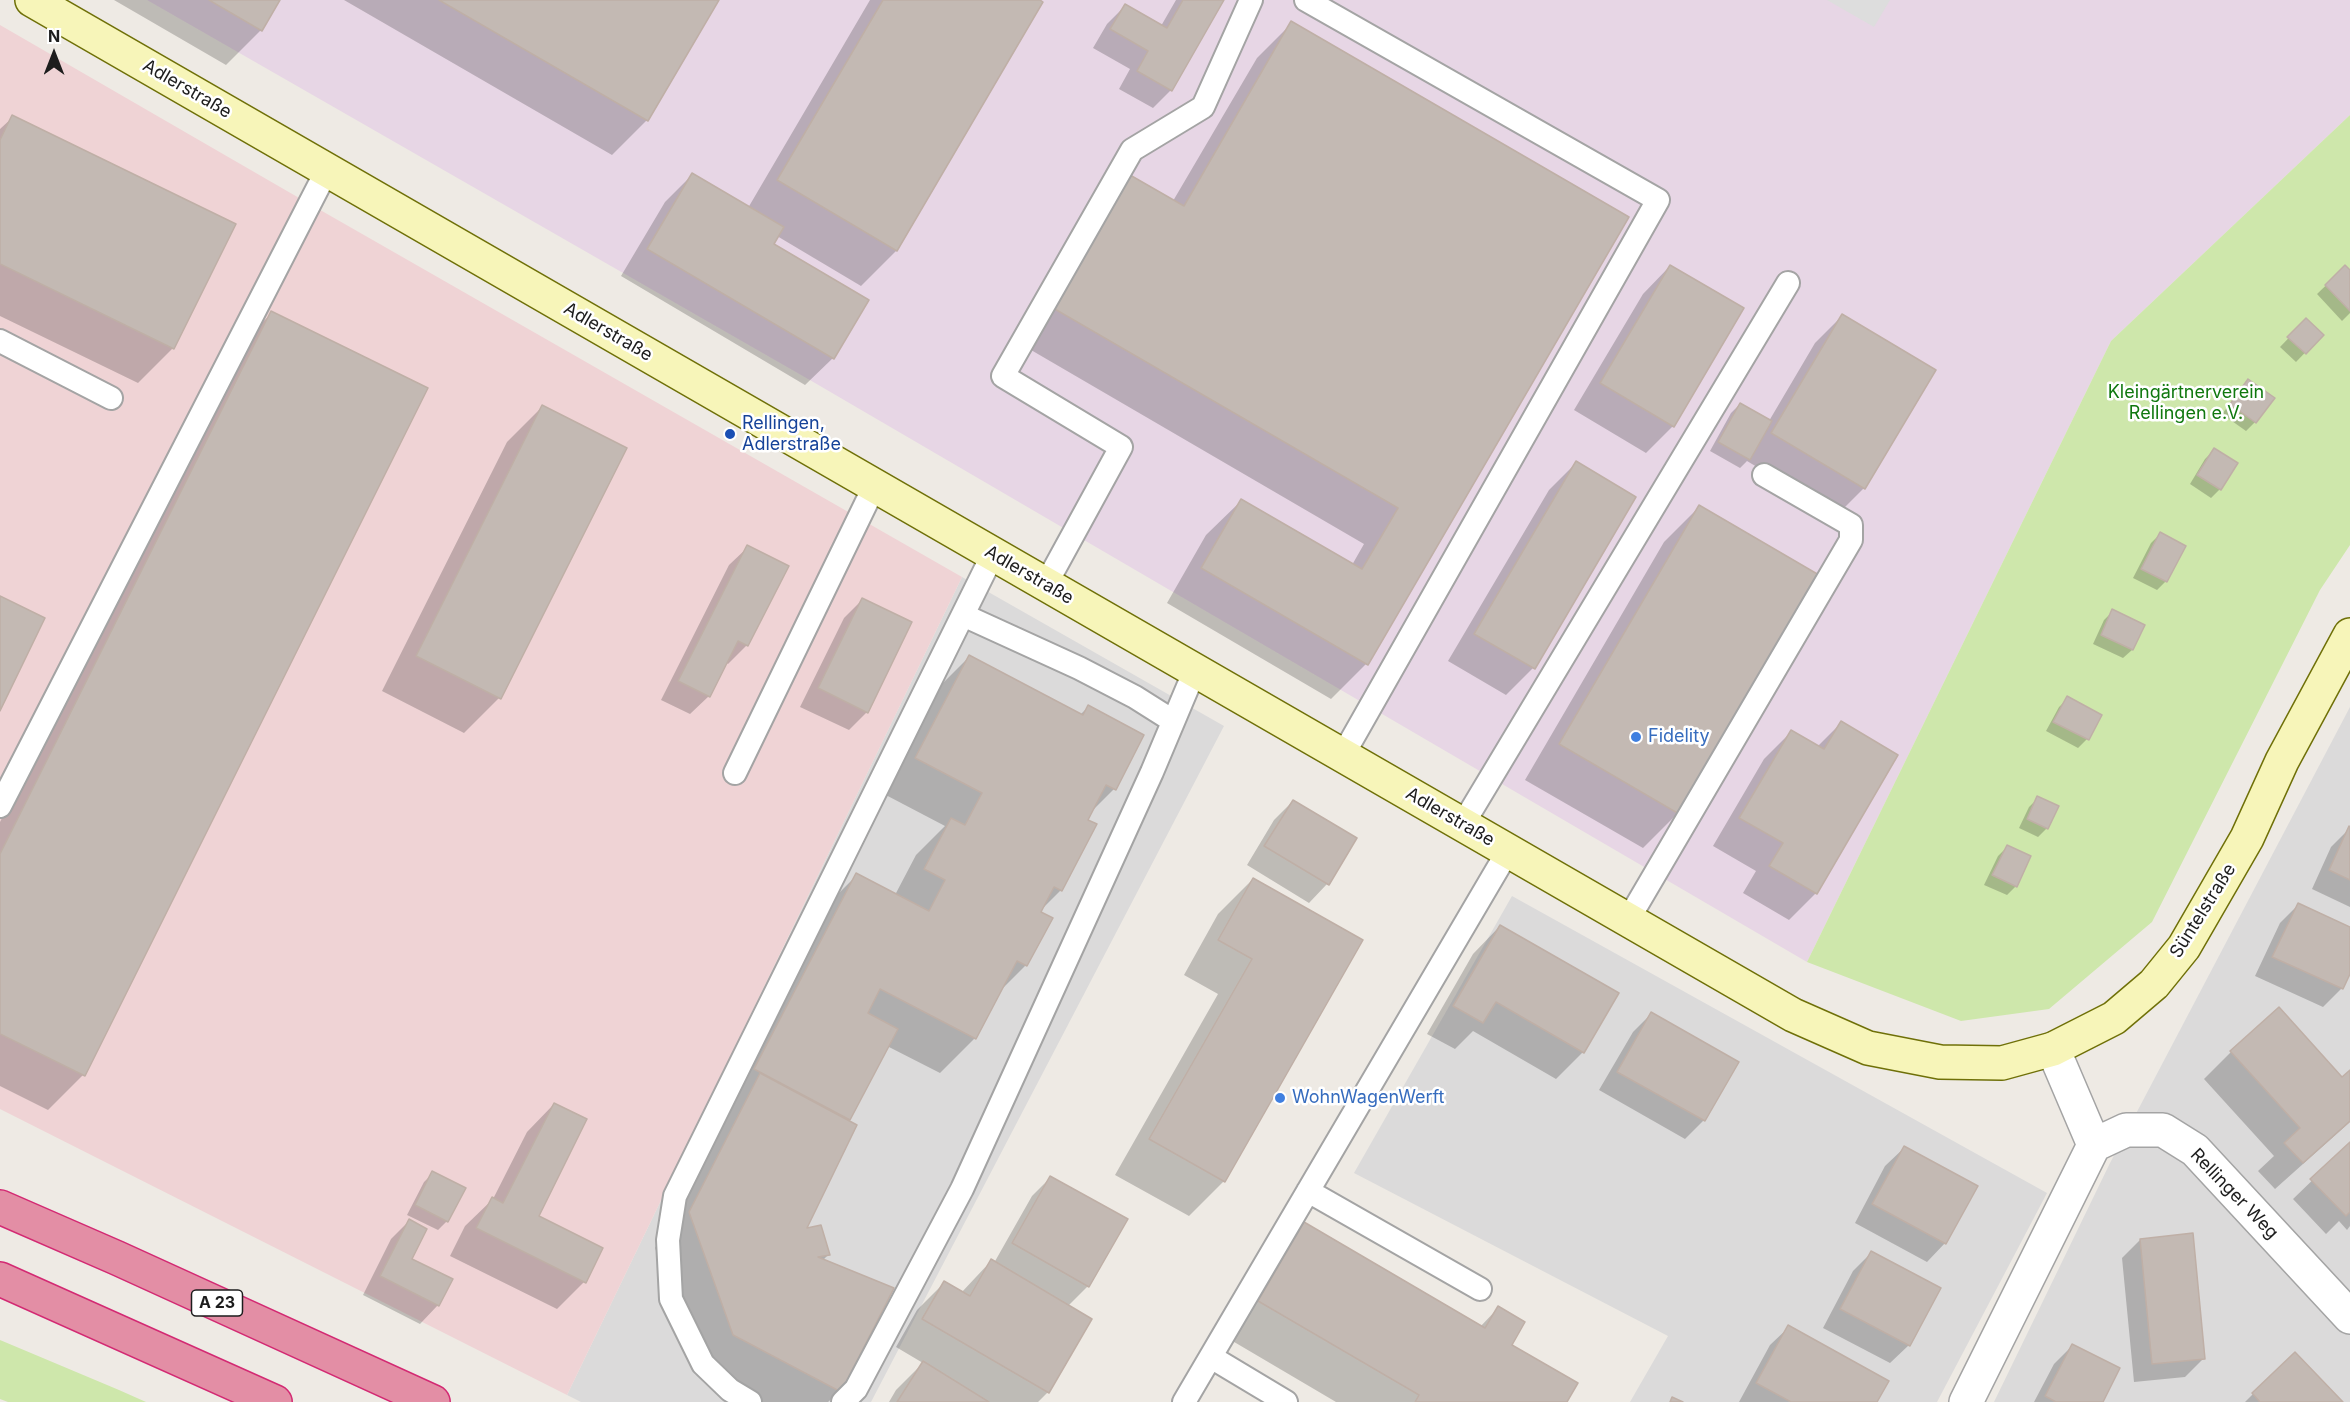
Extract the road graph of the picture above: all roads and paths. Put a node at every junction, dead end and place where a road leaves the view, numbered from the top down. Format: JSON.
{"nodes":[{"id":1,"x":32,"y":0,"type":"edge"},
{"id":2,"x":1251,"y":0,"type":"edge"},
{"id":3,"x":1306,"y":0,"type":"edge"},
{"id":4,"x":327,"y":170,"type":"junction"},
{"id":5,"x":1788,"y":283,"type":"dead end"},
{"id":6,"x":0,"y":341,"type":"edge"},
{"id":7,"x":111,"y":399,"type":"dead end"},
{"id":8,"x":1764,"y":475,"type":"dead end"},
{"id":9,"x":875,"y":485,"type":"junction"},
{"id":10,"x":993,"y":554,"type":"junction"},
{"id":11,"x":1046,"y":584,"type":"junction"},
{"id":12,"x":963,"y":615,"type":"junction"},
{"id":13,"x":2350,"y":635,"type":"edge"},
{"id":14,"x":1195,"y":670,"type":"junction"},
{"id":15,"x":1173,"y":721,"type":"junction"},
{"id":16,"x":1343,"y":755,"type":"junction"},
{"id":17,"x":735,"y":773,"type":"dead end"},
{"id":18,"x":0,"y":806,"type":"edge"},
{"id":19,"x":1463,"y":824,"type":"junction"},
{"id":20,"x":1508,"y":851,"type":"junction"},
{"id":21,"x":1628,"y":920,"type":"junction"},
{"id":22,"x":2053,"y":1049,"type":"junction"},
{"id":23,"x":2094,"y":1145,"type":"junction"},
{"id":24,"x":1308,"y":1191,"type":"junction"},
{"id":25,"x":0,"y":1207,"type":"edge"},
{"id":26,"x":0,"y":1279,"type":"edge"},
{"id":27,"x":1480,"y":1289,"type":"dead end"},
{"id":28,"x":2350,"y":1317,"type":"edge"},
{"id":29,"x":1211,"y":1357,"type":"junction"},
{"id":30,"x":275,"y":1402,"type":"edge"},
{"id":31,"x":433,"y":1402,"type":"edge"},
{"id":32,"x":750,"y":1402,"type":"edge"},
{"id":33,"x":843,"y":1402,"type":"edge"},
{"id":34,"x":1184,"y":1402,"type":"edge"},
{"id":35,"x":1286,"y":1402,"type":"edge"},
{"id":36,"x":1966,"y":1402,"type":"edge"}],
"edges":[{"from":1,"to":4,"type":"street","name":"Adlerstraße"},
{"from":2,"to":11,"type":"lane"},
{"from":3,"to":16,"type":"lane"},
{"from":4,"to":9,"type":"street","name":"Adlerstraße"},
{"from":4,"to":18,"type":"lane"},
{"from":5,"to":19,"type":"lane"},
{"from":6,"to":7,"type":"lane"},
{"from":8,"to":21,"type":"lane"},
{"from":9,"to":10,"type":"street","name":"Adlerstraße"},
{"from":9,"to":17,"type":"lane"},
{"from":10,"to":11,"type":"street","name":"Adlerstraße"},
{"from":10,"to":12,"type":"lane"},
{"from":11,"to":14,"type":"street","name":"Adlerstraße"},
{"from":12,"to":15,"type":"lane"},
{"from":12,"to":32,"type":"lane"},
{"from":13,"to":22,"type":"street","name":"Süntelstraße"},
{"from":14,"to":15,"type":"lane"},
{"from":14,"to":16,"type":"street","name":"Adlerstraße"},
{"from":15,"to":33,"type":"lane"},
{"from":16,"to":19,"type":"street","name":"Adlerstraße"},
{"from":19,"to":20,"type":"street","name":"Adlerstraße"},
{"from":20,"to":21,"type":"street","name":"Adlerstraße"},
{"from":20,"to":24,"type":"lane"},
{"from":21,"to":22,"type":"street","name":"Adlerstraße"},
{"from":22,"to":23,"type":"street"},
{"from":23,"to":28,"type":"street","name":"Rellinger Weg"},
{"from":23,"to":36,"type":"street"},
{"from":24,"to":27,"type":"lane"},
{"from":24,"to":29,"type":"lane"},
{"from":25,"to":31,"type":"highway","number":"A 23"},
{"from":26,"to":30,"type":"highway"},
{"from":29,"to":34,"type":"lane"},
{"from":29,"to":35,"type":"lane"}]}
